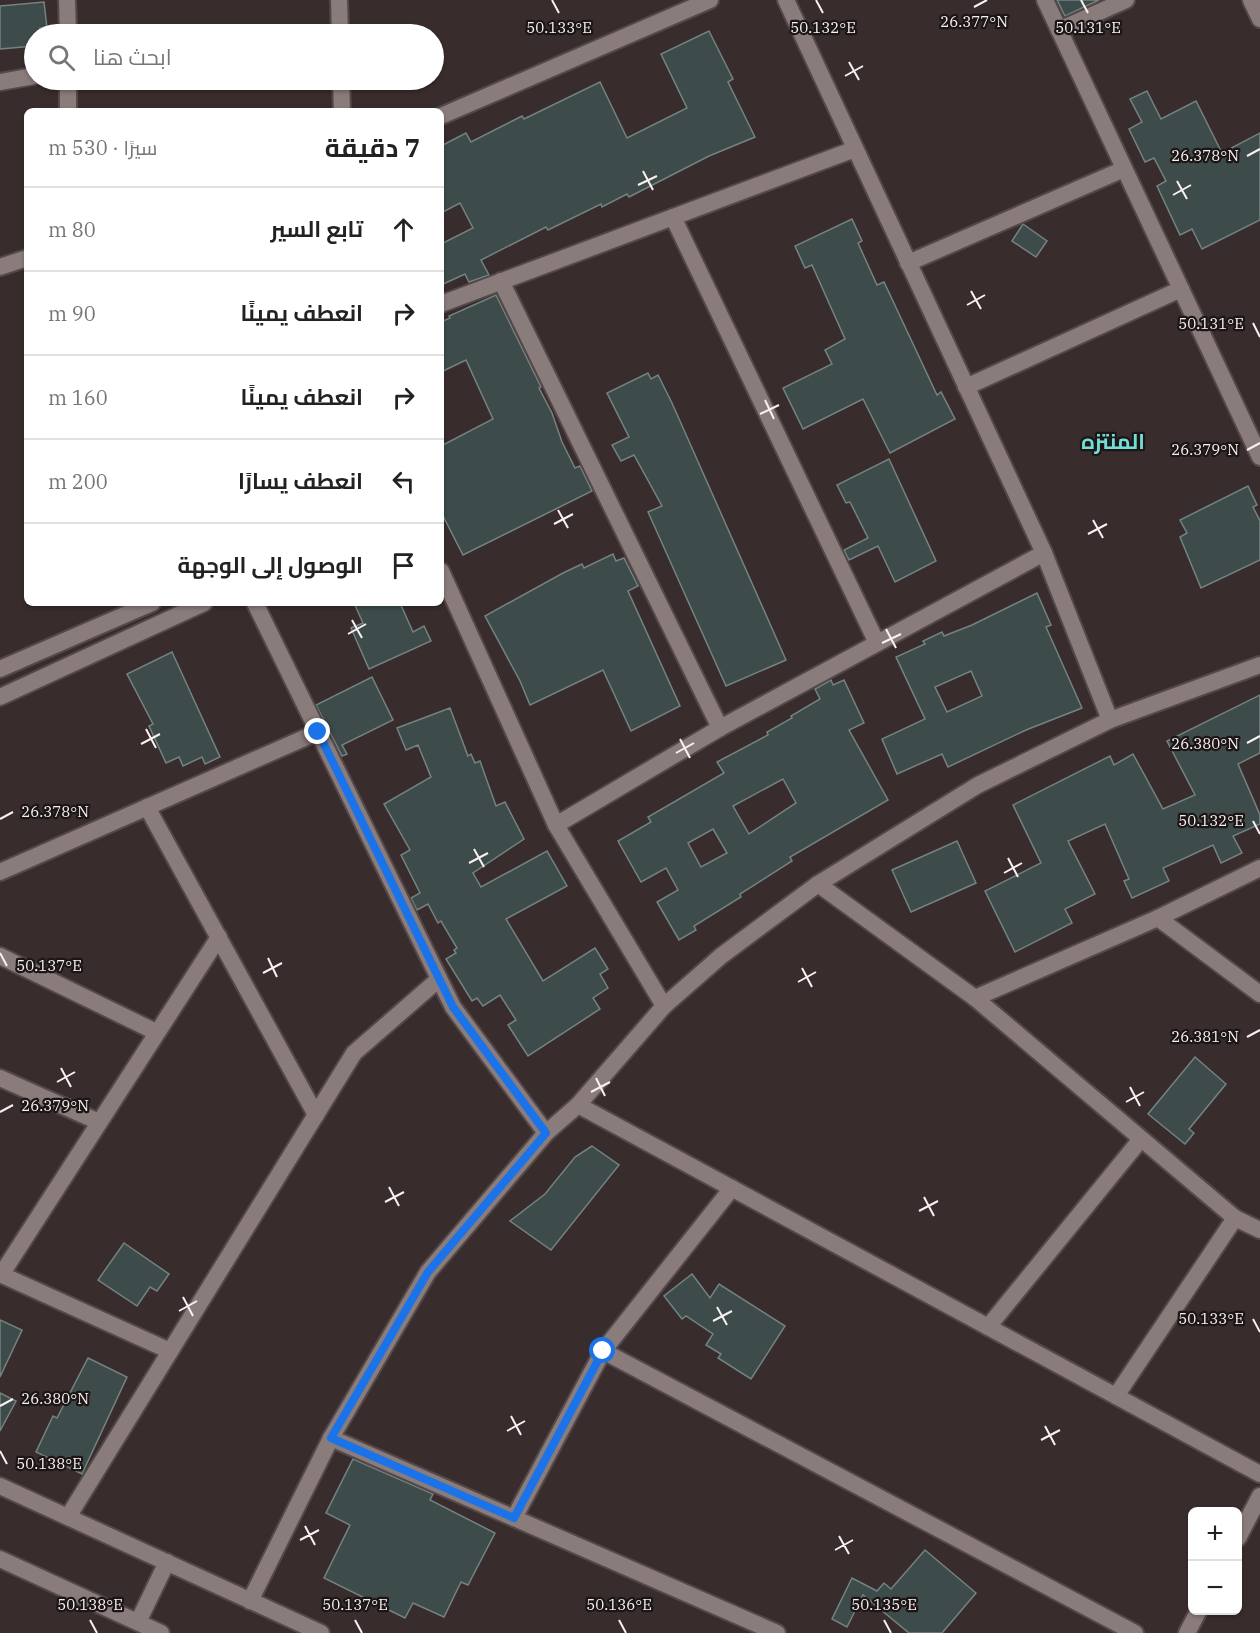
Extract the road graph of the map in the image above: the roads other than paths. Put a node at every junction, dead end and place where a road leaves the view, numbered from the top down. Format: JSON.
{"nodes":[{"id":1,"x":67,"y":0,"type":"edge"},
{"id":2,"x":339,"y":0,"type":"edge"},
{"id":3,"x":710,"y":0,"type":"edge"},
{"id":4,"x":786,"y":0,"type":"edge"},
{"id":5,"x":1045,"y":0,"type":"edge"},
{"id":6,"x":1126,"y":0,"type":"edge"},
{"id":7,"x":1251,"y":0,"type":"edge"},
{"id":8,"x":1260,"y":19,"type":"edge"},
{"id":9,"x":68,"y":24,"type":"edge"},
{"id":10,"x":340,"y":24,"type":"edge"},
{"id":11,"x":1059,"y":30,"type":"junction"},
{"id":12,"x":24,"y":78,"type":"edge"},
{"id":13,"x":0,"y":82,"type":"edge"},
{"id":14,"x":68,"y":90,"type":"edge"},
{"id":15,"x":341,"y":90,"type":"edge"},
{"id":16,"x":68,"y":108,"type":"edge"},
{"id":17,"x":342,"y":108,"type":"edge"},
{"id":18,"x":444,"y":115,"type":"edge"},
{"id":19,"x":855,"y":149,"type":"junction"},
{"id":20,"x":1125,"y":169,"type":"junction"},
{"id":21,"x":673,"y":217,"type":"junction"},
{"id":22,"x":24,"y":259,"type":"edge"},
{"id":23,"x":908,"y":263,"type":"junction"},
{"id":24,"x":0,"y":267,"type":"edge"},
{"id":25,"x":501,"y":281,"type":"junction"},
{"id":26,"x":1181,"y":289,"type":"junction"},
{"id":27,"x":444,"y":303,"type":"edge"},
{"id":28,"x":966,"y":387,"type":"junction"},
{"id":29,"x":1259,"y":450,"type":"edge"},
{"id":30,"x":1044,"y":553,"type":"junction"},
{"id":31,"x":444,"y":578,"type":"edge"},
{"id":32,"x":145,"y":606,"type":"edge"},
{"id":33,"x":197,"y":606,"type":"edge"},
{"id":34,"x":256,"y":606,"type":"edge"},
{"id":35,"x":877,"y":643,"type":"junction"},
{"id":36,"x":1260,"y":665,"type":"edge"},
{"id":37,"x":0,"y":669,"type":"edge"},
{"id":38,"x":2,"y":690,"type":"edge"},
{"id":39,"x":1110,"y":720,"type":"junction"},
{"id":40,"x":720,"y":728,"type":"junction"},
{"id":41,"x":318,"y":732,"type":"junction"},
{"id":42,"x":147,"y":807,"type":"junction"},
{"id":43,"x":556,"y":825,"type":"junction"},
{"id":44,"x":1260,"y":868,"type":"edge"},
{"id":45,"x":0,"y":872,"type":"edge"},
{"id":46,"x":818,"y":884,"type":"junction"},
{"id":47,"x":1158,"y":918,"type":"junction"},
{"id":48,"x":219,"y":937,"type":"junction"},
{"id":49,"x":0,"y":956,"type":"edge"},
{"id":50,"x":439,"y":979,"type":"junction"},
{"id":51,"x":1260,"y":994,"type":"edge"},
{"id":52,"x":975,"y":998,"type":"junction"},
{"id":53,"x":664,"y":1006,"type":"junction"},
{"id":54,"x":156,"y":1032,"type":"junction"},
{"id":55,"x":0,"y":1078,"type":"edge"},
{"id":56,"x":578,"y":1105,"type":"junction"},
{"id":57,"x":316,"y":1115,"type":"junction"},
{"id":58,"x":99,"y":1122,"type":"junction"},
{"id":59,"x":546,"y":1133,"type":"junction"},
{"id":60,"x":1141,"y":1139,"type":"junction"},
{"id":61,"x":732,"y":1188,"type":"junction"},
{"id":62,"x":1235,"y":1218,"type":"junction"},
{"id":63,"x":1260,"y":1230,"type":"edge"},
{"id":64,"x":0,"y":1275,"type":"edge"},
{"id":65,"x":988,"y":1327,"type":"junction"},
{"id":66,"x":170,"y":1351,"type":"junction"},
{"id":67,"x":603,"y":1351,"type":"junction"},
{"id":68,"x":1116,"y":1396,"type":"junction"},
{"id":69,"x":331,"y":1438,"type":"junction"},
{"id":70,"x":1260,"y":1474,"type":"edge"},
{"id":71,"x":0,"y":1485,"type":"edge"},
{"id":72,"x":1260,"y":1496,"type":"edge"},
{"id":73,"x":68,"y":1517,"type":"junction"},
{"id":74,"x":514,"y":1518,"type":"junction"},
{"id":75,"x":1242,"y":1530,"type":"edge"},
{"id":76,"x":0,"y":1559,"type":"edge"},
{"id":77,"x":167,"y":1562,"type":"junction"},
{"id":78,"x":250,"y":1601,"type":"junction"},
{"id":79,"x":1197,"y":1615,"type":"edge"},
{"id":80,"x":138,"y":1622,"type":"junction"},
{"id":81,"x":158,"y":1633,"type":"edge"},
{"id":82,"x":321,"y":1633,"type":"edge"},
{"id":83,"x":777,"y":1633,"type":"edge"},
{"id":84,"x":1135,"y":1633,"type":"edge"},
{"id":85,"x":1187,"y":1633,"type":"edge"}],
"edges":[{"from":1,"to":9,"type":"street"},
{"from":2,"to":10,"type":"street"},
{"from":3,"to":18,"type":"street"},
{"from":4,"to":19,"type":"street"},
{"from":5,"to":11,"type":"street"},
{"from":6,"to":11,"type":"street"},
{"from":7,"to":8,"type":"street"},
{"from":11,"to":20,"type":"street"},
{"from":12,"to":13,"type":"street"},
{"from":14,"to":16,"type":"street"},
{"from":15,"to":17,"type":"street"},
{"from":19,"to":21,"type":"street"},
{"from":19,"to":23,"type":"street"},
{"from":20,"to":23,"type":"street"},
{"from":20,"to":26,"type":"street"},
{"from":21,"to":25,"type":"street"},
{"from":21,"to":35,"type":"street"},
{"from":22,"to":24,"type":"street"},
{"from":23,"to":28,"type":"street"},
{"from":25,"to":27,"type":"street"},
{"from":25,"to":40,"type":"street"},
{"from":26,"to":28,"type":"street"},
{"from":26,"to":29,"type":"street"},
{"from":28,"to":30,"type":"street"},
{"from":30,"to":35,"type":"street"},
{"from":30,"to":39,"type":"street"},
{"from":31,"to":43,"type":"street"},
{"from":32,"to":37,"type":"street"},
{"from":33,"to":38,"type":"street"},
{"from":34,"to":41,"type":"street"},
{"from":35,"to":40,"type":"street"},
{"from":36,"to":39,"type":"street"},
{"from":39,"to":46,"type":"street"},
{"from":40,"to":43,"type":"street"},
{"from":41,"to":42,"type":"street"},
{"from":41,"to":50,"type":"street"},
{"from":42,"to":45,"type":"street"},
{"from":42,"to":48,"type":"street"},
{"from":43,"to":53,"type":"street"},
{"from":44,"to":47,"type":"street"},
{"from":46,"to":52,"type":"street"},
{"from":46,"to":53,"type":"street"},
{"from":47,"to":51,"type":"street"},
{"from":47,"to":52,"type":"street"},
{"from":48,"to":54,"type":"street"},
{"from":48,"to":57,"type":"street"},
{"from":49,"to":54,"type":"street"},
{"from":50,"to":57,"type":"street"},
{"from":50,"to":59,"type":"street"},
{"from":52,"to":60,"type":"street"},
{"from":53,"to":56,"type":"street"},
{"from":54,"to":58,"type":"street"},
{"from":55,"to":58,"type":"street"},
{"from":56,"to":59,"type":"street"},
{"from":56,"to":61,"type":"street"},
{"from":57,"to":66,"type":"street"},
{"from":58,"to":64,"type":"street"},
{"from":59,"to":69,"type":"street"},
{"from":60,"to":62,"type":"street"},
{"from":60,"to":65,"type":"street"},
{"from":61,"to":65,"type":"street"},
{"from":61,"to":67,"type":"street"},
{"from":62,"to":63,"type":"street"},
{"from":62,"to":68,"type":"street"},
{"from":64,"to":66,"type":"street"},
{"from":65,"to":68,"type":"street"},
{"from":66,"to":73,"type":"street"},
{"from":67,"to":74,"type":"street"},
{"from":67,"to":84,"type":"street"},
{"from":68,"to":70,"type":"street"},
{"from":69,"to":74,"type":"street"},
{"from":69,"to":78,"type":"street"},
{"from":71,"to":73,"type":"street"},
{"from":72,"to":75,"type":"street"},
{"from":73,"to":77,"type":"street"},
{"from":74,"to":83,"type":"street"},
{"from":76,"to":80,"type":"street"},
{"from":77,"to":78,"type":"street"},
{"from":77,"to":80,"type":"street"},
{"from":78,"to":82,"type":"street"},
{"from":79,"to":85,"type":"street"},
{"from":80,"to":81,"type":"street"}]}
